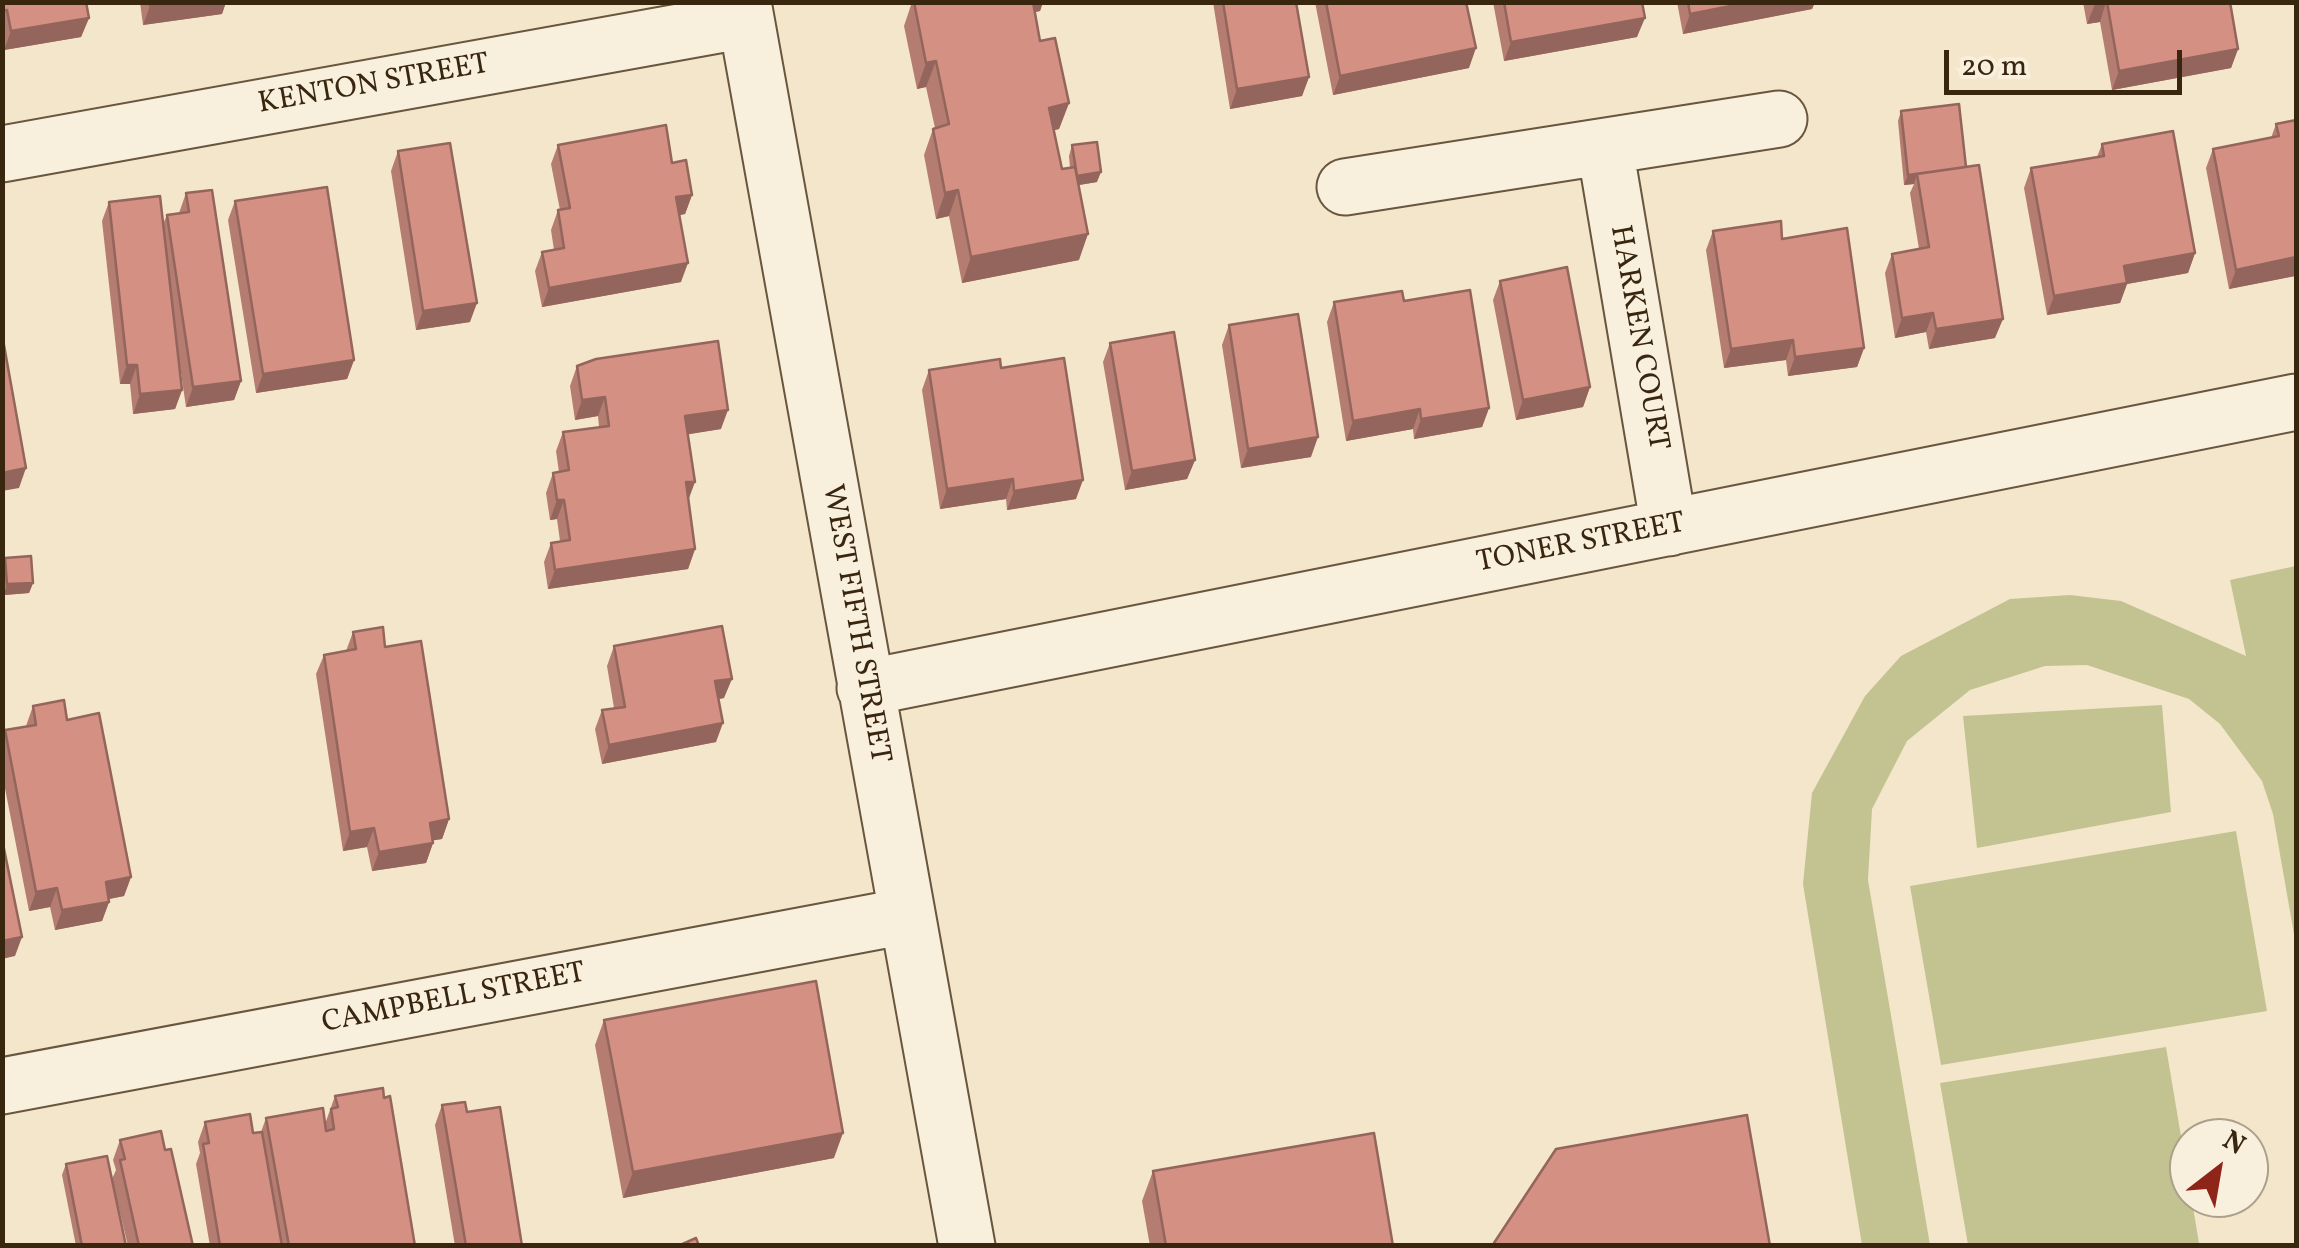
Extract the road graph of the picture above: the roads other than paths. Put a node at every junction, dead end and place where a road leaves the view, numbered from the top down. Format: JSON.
{"nodes":[{"id":1,"x":744,"y":11,"type":"edge"},
{"id":2,"x":1779,"y":119,"type":"dead end"},
{"id":3,"x":1605,"y":148,"type":"junction"},
{"id":4,"x":2,"y":154,"type":"edge"},
{"id":5,"x":1345,"y":187,"type":"dead end"},
{"id":6,"x":2296,"y":402,"type":"edge"},
{"id":7,"x":1669,"y":528,"type":"junction"},
{"id":8,"x":866,"y":688,"type":"junction"},
{"id":9,"x":906,"y":916,"type":"junction"},
{"id":10,"x":2,"y":1086,"type":"edge"},
{"id":11,"x":967,"y":1246,"type":"edge"}],
"edges":[{"from":1,"to":4,"type":"street","name":"KENTON STREET"},
{"from":1,"to":8,"type":"street","name":"WEST FIFTH STREET"},
{"from":2,"to":3,"type":"street"},
{"from":3,"to":5,"type":"street"},
{"from":3,"to":7,"type":"street","name":"HARKEN COURT"},
{"from":6,"to":7,"type":"street","name":"TONER STREET"},
{"from":7,"to":8,"type":"street","name":"TONER STREET"},
{"from":8,"to":9,"type":"street","name":"WEST FIFTH STREET"},
{"from":9,"to":10,"type":"street","name":"CAMPBELL STREET"},
{"from":9,"to":11,"type":"street","name":"WEST FIFTH STREET"}]}
